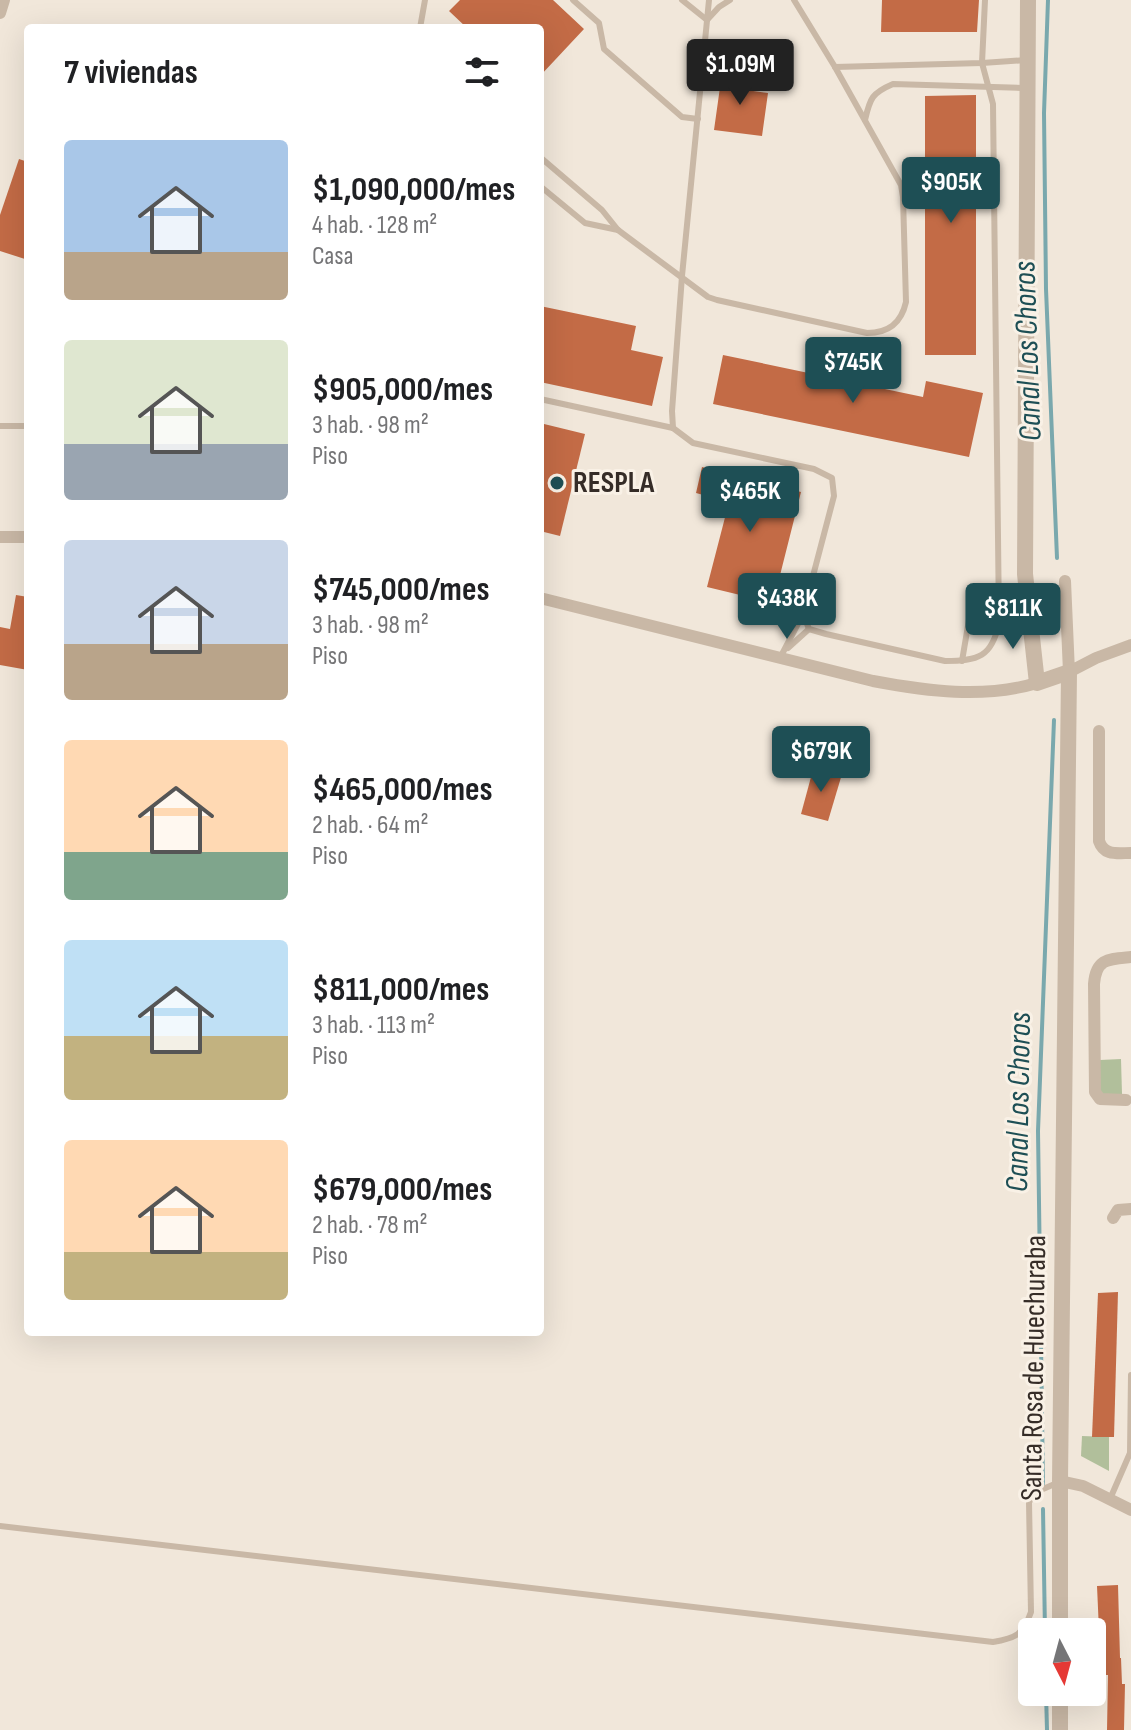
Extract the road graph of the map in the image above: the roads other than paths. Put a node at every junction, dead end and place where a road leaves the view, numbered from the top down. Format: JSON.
{"nodes":[{"id":1,"x":4,"y":0,"type":"edge"},
{"id":2,"x":425,"y":0,"type":"edge"},
{"id":3,"x":573,"y":0,"type":"edge"},
{"id":4,"x":682,"y":0,"type":"edge"},
{"id":5,"x":709,"y":0,"type":"edge"},
{"id":6,"x":730,"y":0,"type":"edge"},
{"id":7,"x":985,"y":0,"type":"edge"},
{"id":8,"x":1028,"y":0,"type":"edge"},
{"id":9,"x":792,"y":1,"type":"edge"},
{"id":10,"x":0,"y":13,"type":"edge"},
{"id":11,"x":707,"y":20,"type":"junction"},
{"id":12,"x":421,"y":24,"type":"edge"},
{"id":13,"x":1027,"y":60,"type":"junction"},
{"id":14,"x":982,"y":63,"type":"junction"},
{"id":15,"x":835,"y":67,"type":"junction"},
{"id":16,"x":988,"y":87,"type":"junction"},
{"id":17,"x":1026,"y":88,"type":"junction"},
{"id":18,"x":698,"y":119,"type":"junction"},
{"id":19,"x":865,"y":120,"type":"junction"},
{"id":20,"x":544,"y":160,"type":"edge"},
{"id":21,"x":544,"y":189,"type":"edge"},
{"id":22,"x":618,"y":230,"type":"junction"},
{"id":23,"x":682,"y":276,"type":"junction"},
{"id":24,"x":544,"y":400,"type":"edge"},
{"id":25,"x":0,"y":426,"type":"edge"},
{"id":26,"x":24,"y":426,"type":"edge"},
{"id":27,"x":673,"y":428,"type":"junction"},
{"id":28,"x":0,"y":537,"type":"edge"},
{"id":29,"x":24,"y":537,"type":"edge"},
{"id":30,"x":1065,"y":581,"type":"dead end"},
{"id":31,"x":544,"y":599,"type":"edge"},
{"id":32,"x":972,"y":602,"type":"dead end"},
{"id":33,"x":803,"y":614,"type":"junction"},
{"id":34,"x":809,"y":629,"type":"junction"},
{"id":35,"x":1131,"y":645,"type":"edge"},
{"id":36,"x":781,"y":658,"type":"junction"},
{"id":37,"x":962,"y":661,"type":"junction"},
{"id":38,"x":1069,"y":672,"type":"junction"},
{"id":39,"x":1037,"y":683,"type":"junction"},
{"id":40,"x":1099,"y":731,"type":"dead end"},
{"id":41,"x":1131,"y":853,"type":"edge"},
{"id":42,"x":1131,"y":957,"type":"edge"},
{"id":43,"x":1126,"y":1100,"type":"dead end"},
{"id":44,"x":1131,"y":1209,"type":"edge"},
{"id":45,"x":1113,"y":1218,"type":"dead end"},
{"id":46,"x":1131,"y":1375,"type":"edge"},
{"id":47,"x":1060,"y":1481,"type":"junction"},
{"id":48,"x":1110,"y":1499,"type":"junction"},
{"id":49,"x":1131,"y":1510,"type":"edge"},
{"id":50,"x":0,"y":1526,"type":"edge"},
{"id":51,"x":1060,"y":1618,"type":"edge"},
{"id":52,"x":1060,"y":1706,"type":"edge"},
{"id":53,"x":1060,"y":1730,"type":"edge"}],
"edges":[{"from":1,"to":10,"type":"street"},
{"from":2,"to":12,"type":"lane"},
{"from":3,"to":18,"type":"lane"},
{"from":4,"to":11,"type":"lane"},
{"from":5,"to":11,"type":"lane"},
{"from":6,"to":11,"type":"lane"},
{"from":7,"to":14,"type":"lane"},
{"from":8,"to":13,"type":"street"},
{"from":9,"to":15,"type":"lane"},
{"from":11,"to":18,"type":"lane"},
{"from":13,"to":14,"type":"lane"},
{"from":13,"to":17,"type":"street"},
{"from":14,"to":15,"type":"lane"},
{"from":14,"to":16,"type":"lane"},
{"from":15,"to":19,"type":"lane"},
{"from":16,"to":17,"type":"lane"},
{"from":16,"to":19,"type":"lane"},
{"from":16,"to":37,"type":"lane"},
{"from":17,"to":39,"type":"street"},
{"from":18,"to":23,"type":"lane"},
{"from":19,"to":23,"type":"lane"},
{"from":20,"to":22,"type":"lane"},
{"from":21,"to":22,"type":"lane"},
{"from":22,"to":23,"type":"lane"},
{"from":23,"to":27,"type":"lane"},
{"from":24,"to":27,"type":"lane"},
{"from":25,"to":26,"type":"lane"},
{"from":27,"to":33,"type":"lane"},
{"from":28,"to":29,"type":"street"},
{"from":30,"to":38,"type":"street","name":"Santa Rosa de Huechuraba"},
{"from":31,"to":36,"type":"street"},
{"from":32,"to":37,"type":"lane"},
{"from":33,"to":34,"type":"lane"},
{"from":33,"to":36,"type":"lane"},
{"from":34,"to":36,"type":"lane"},
{"from":34,"to":37,"type":"lane"},
{"from":35,"to":38,"type":"street"},
{"from":36,"to":39,"type":"street"},
{"from":38,"to":39,"type":"street"},
{"from":38,"to":47,"type":"street","name":"Santa Rosa de Huechuraba"},
{"from":40,"to":41,"type":"street"},
{"from":42,"to":43,"type":"street"},
{"from":44,"to":45,"type":"street"},
{"from":46,"to":48,"type":"lane"},
{"from":47,"to":48,"type":"street"},
{"from":47,"to":50,"type":"lane"},
{"from":47,"to":51,"type":"street","name":"Santa Rosa de Huechuraba"},
{"from":48,"to":49,"type":"street"},
{"from":52,"to":53,"type":"street"}]}
